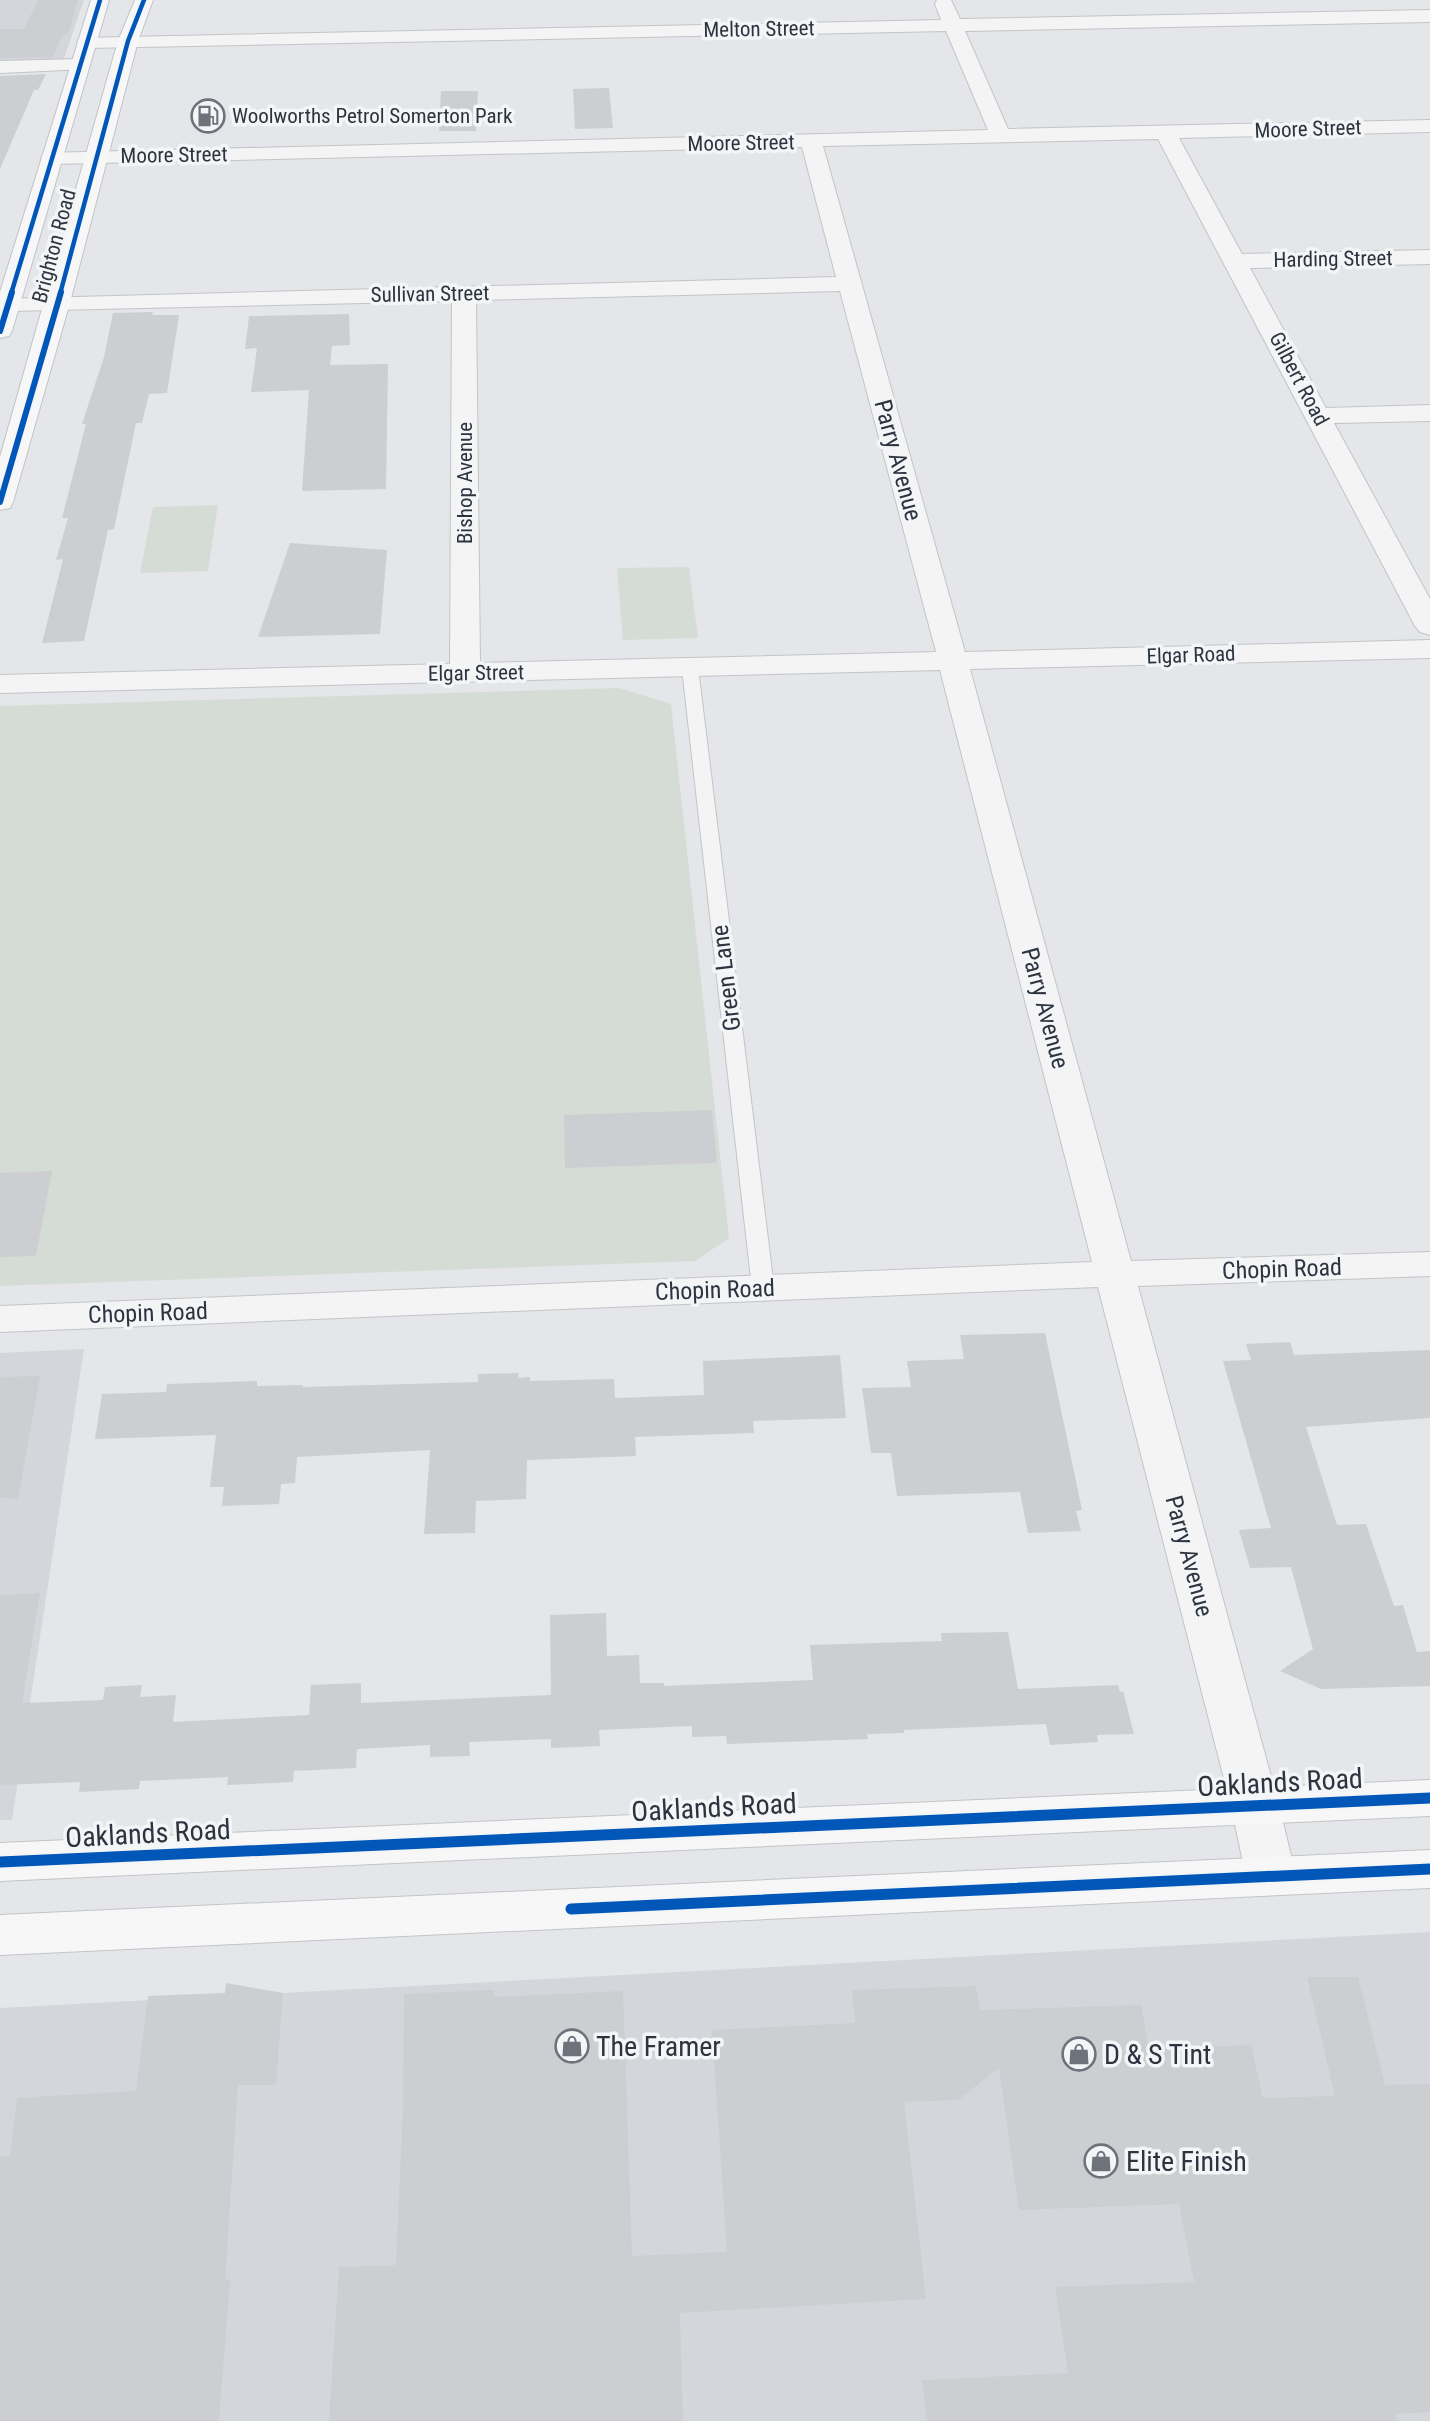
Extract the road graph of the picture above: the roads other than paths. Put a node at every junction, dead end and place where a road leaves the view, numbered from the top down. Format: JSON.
{"nodes":[{"id":1,"x":100,"y":0,"type":"edge"},
{"id":2,"x":144,"y":0,"type":"edge"},
{"id":3,"x":943,"y":0,"type":"edge"},
{"id":4,"x":1430,"y":16,"type":"edge"},
{"id":5,"x":953,"y":25,"type":"junction"},
{"id":6,"x":128,"y":41,"type":"junction"},
{"id":7,"x":87,"y":42,"type":"junction"},
{"id":8,"x":80,"y":65,"type":"junction"},
{"id":9,"x":0,"y":67,"type":"edge"},
{"id":10,"x":1430,"y":126,"type":"edge"},
{"id":11,"x":1166,"y":133,"type":"junction"},
{"id":12,"x":1001,"y":137,"type":"junction"},
{"id":13,"x":811,"y":141,"type":"junction"},
{"id":14,"x":96,"y":157,"type":"junction"},
{"id":15,"x":52,"y":158,"type":"junction"},
{"id":16,"x":1430,"y":257,"type":"edge"},
{"id":17,"x":1236,"y":261,"type":"junction"},
{"id":18,"x":850,"y":284,"type":"junction"},
{"id":19,"x":464,"y":293,"type":"junction"},
{"id":20,"x":58,"y":303,"type":"junction"},
{"id":21,"x":9,"y":304,"type":"junction"},
{"id":22,"x":0,"y":331,"type":"edge"},
{"id":23,"x":1430,"y":413,"type":"edge"},
{"id":24,"x":1319,"y":416,"type":"junction"},
{"id":25,"x":0,"y":502,"type":"edge"},
{"id":26,"x":1430,"y":626,"type":"edge"},
{"id":27,"x":1430,"y":649,"type":"edge"},
{"id":28,"x":953,"y":662,"type":"junction"},
{"id":29,"x":690,"y":668,"type":"junction"},
{"id":30,"x":466,"y":673,"type":"junction"},
{"id":31,"x":0,"y":684,"type":"edge"},
{"id":32,"x":1430,"y":1264,"type":"edge"},
{"id":33,"x":1115,"y":1274,"type":"junction"},
{"id":34,"x":763,"y":1289,"type":"junction"},
{"id":35,"x":0,"y":1319,"type":"edge"},
{"id":36,"x":1430,"y":1798,"type":"edge"},
{"id":37,"x":1255,"y":1806,"type":"junction"},
{"id":38,"x":0,"y":1862,"type":"edge"},
{"id":39,"x":1430,"y":1869,"type":"edge"},
{"id":40,"x":1271,"y":1876,"type":"junction"},
{"id":41,"x":0,"y":1935,"type":"edge"}],
"edges":[{"from":1,"to":7,"type":"main road","name":"Brighton Road"},
{"from":2,"to":6,"type":"main road","name":"Brighton Road"},
{"from":3,"to":5,"type":"street"},
{"from":4,"to":5,"type":"street","name":"Melton Street"},
{"from":5,"to":6,"type":"street","name":"Melton Street"},
{"from":5,"to":12,"type":"street"},
{"from":6,"to":7,"type":"street","name":"Melton Street"},
{"from":6,"to":14,"type":"main road","name":"Brighton Road"},
{"from":7,"to":8,"type":"main road","name":"Brighton Road"},
{"from":8,"to":9,"type":"street"},
{"from":8,"to":15,"type":"main road","name":"Brighton Road"},
{"from":10,"to":11,"type":"street","name":"Moore Street"},
{"from":11,"to":12,"type":"street","name":"Moore Street"},
{"from":11,"to":17,"type":"street","name":"Gilbert Road"},
{"from":12,"to":13,"type":"street","name":"Moore Street"},
{"from":13,"to":14,"type":"street","name":"Moore Street"},
{"from":13,"to":18,"type":"street","name":"Parry Avenue"},
{"from":14,"to":15,"type":"street","name":"Moore Street"},
{"from":14,"to":20,"type":"main road","name":"Brighton Road"},
{"from":15,"to":21,"type":"main road","name":"Brighton Road"},
{"from":16,"to":17,"type":"street","name":"Harding Street"},
{"from":17,"to":24,"type":"street","name":"Gilbert Road"},
{"from":18,"to":19,"type":"street","name":"Sullivan Street"},
{"from":18,"to":28,"type":"street","name":"Parry Avenue"},
{"from":19,"to":20,"type":"street","name":"Sullivan Street"},
{"from":19,"to":30,"type":"street","name":"Bishop Avenue"},
{"from":20,"to":21,"type":"street","name":"Sullivan Street"},
{"from":20,"to":25,"type":"main road","name":"Brighton Road"},
{"from":21,"to":22,"type":"main road","name":"Brighton Road"},
{"from":23,"to":24,"type":"street"},
{"from":24,"to":26,"type":"street","name":"Gilbert Road"},
{"from":27,"to":28,"type":"street","name":"Elgar Road"},
{"from":28,"to":29,"type":"street","name":"Elgar Street"},
{"from":28,"to":33,"type":"street","name":"Parry Avenue"},
{"from":29,"to":30,"type":"street","name":"Elgar Street"},
{"from":29,"to":34,"type":"lane","name":"Green Lane"},
{"from":30,"to":31,"type":"street","name":"Elgar Street"},
{"from":32,"to":33,"type":"street","name":"Chopin Road"},
{"from":33,"to":34,"type":"street","name":"Chopin Road"},
{"from":33,"to":37,"type":"street","name":"Parry Avenue"},
{"from":34,"to":35,"type":"street","name":"Chopin Road"},
{"from":36,"to":37,"type":"main road","name":"Oaklands Road"},
{"from":37,"to":38,"type":"main road","name":"Oaklands Road"},
{"from":37,"to":40,"type":"street","name":"Parry Avenue"},
{"from":39,"to":40,"type":"main road"},
{"from":40,"to":41,"type":"main road"}]}
